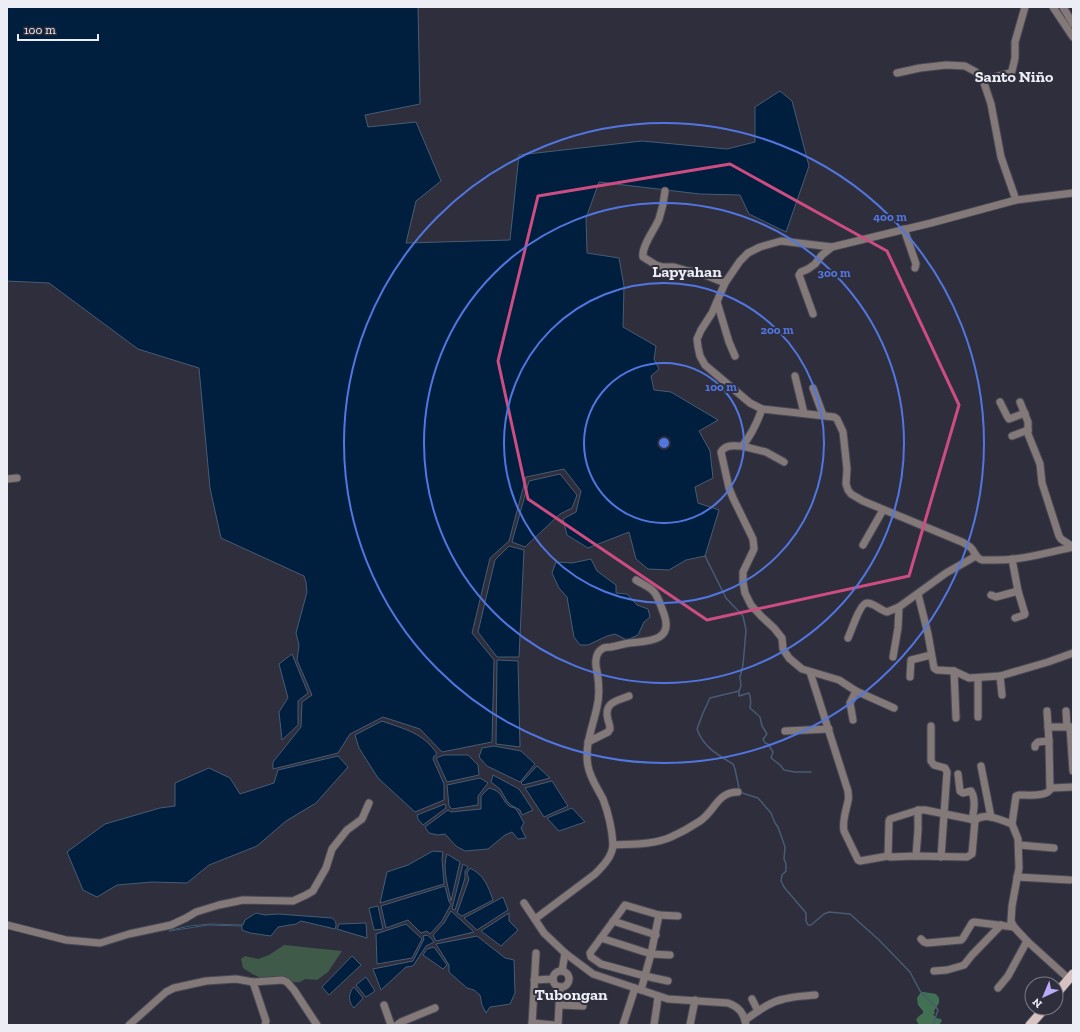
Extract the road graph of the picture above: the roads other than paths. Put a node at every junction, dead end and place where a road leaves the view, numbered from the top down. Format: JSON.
{"nodes":[{"id":1,"x":1025,"y":7,"type":"edge"},
{"id":2,"x":1053,"y":7,"type":"edge"},
{"id":3,"x":1063,"y":7,"type":"edge"},
{"id":4,"x":1073,"y":24,"type":"edge"},
{"id":5,"x":1073,"y":37,"type":"edge"},
{"id":6,"x":897,"y":73,"type":"dead end"},
{"id":7,"x":983,"y":80,"type":"junction"},
{"id":8,"x":665,"y":191,"type":"dead end"},
{"id":9,"x":1073,"y":193,"type":"edge"},
{"id":10,"x":1016,"y":200,"type":"junction"},
{"id":11,"x":904,"y":229,"type":"junction"},
{"id":12,"x":832,"y":246,"type":"junction"},
{"id":13,"x":915,"y":268,"type":"dead end"},
{"id":14,"x":725,"y":283,"type":"junction"},
{"id":15,"x":717,"y":302,"type":"junction"},
{"id":16,"x":814,"y":314,"type":"dead end"},
{"id":17,"x":735,"y":356,"type":"dead end"},
{"id":18,"x":795,"y":376,"type":"dead end"},
{"id":19,"x":813,"y":388,"type":"dead end"},
{"id":20,"x":1000,"y":402,"type":"dead end"},
{"id":21,"x":1020,"y":402,"type":"dead end"},
{"id":22,"x":762,"y":409,"type":"junction"},
{"id":23,"x":804,"y":413,"type":"junction"},
{"id":24,"x":1025,"y":413,"type":"junction"},
{"id":25,"x":823,"y":415,"type":"junction"},
{"id":26,"x":1028,"y":430,"type":"junction"},
{"id":27,"x":1012,"y":436,"type":"dead end"},
{"id":28,"x":742,"y":446,"type":"junction"},
{"id":29,"x":784,"y":462,"type":"dead end"},
{"id":30,"x":17,"y":478,"type":"dead end"},
{"id":31,"x":7,"y":479,"type":"edge"},
{"id":32,"x":883,"y":510,"type":"junction"},
{"id":33,"x":863,"y":545,"type":"dead end"},
{"id":34,"x":1073,"y":547,"type":"edge"},
{"id":35,"x":976,"y":556,"type":"junction"},
{"id":36,"x":1012,"y":559,"type":"junction"},
{"id":37,"x":636,"y":580,"type":"dead end"},
{"id":38,"x":1018,"y":591,"type":"junction"},
{"id":39,"x":918,"y":594,"type":"junction"},
{"id":40,"x":991,"y":594,"type":"dead end"},
{"id":41,"x":899,"y":607,"type":"junction"},
{"id":42,"x":1015,"y":618,"type":"dead end"},
{"id":43,"x":848,"y":638,"type":"dead end"},
{"id":44,"x":1073,"y":653,"type":"edge"},
{"id":45,"x":931,"y":655,"type":"junction"},
{"id":46,"x":893,"y":657,"type":"dead end"},
{"id":47,"x":954,"y":671,"type":"junction"},
{"id":48,"x":810,"y":672,"type":"junction"},
{"id":49,"x":1000,"y":676,"type":"junction"},
{"id":50,"x":910,"y":677,"type":"dead end"},
{"id":51,"x":978,"y":678,"type":"junction"},
{"id":52,"x":856,"y":691,"type":"junction"},
{"id":53,"x":1002,"y":695,"type":"dead end"},
{"id":54,"x":629,"y":696,"type":"dead end"},
{"id":55,"x":894,"y":708,"type":"dead end"},
{"id":56,"x":1047,"y":711,"type":"dead end"},
{"id":57,"x":1066,"y":711,"type":"dead end"},
{"id":58,"x":978,"y":717,"type":"dead end"},
{"id":59,"x":956,"y":718,"type":"dead end"},
{"id":60,"x":853,"y":720,"type":"dead end"},
{"id":61,"x":931,"y":726,"type":"dead end"},
{"id":62,"x":1070,"y":727,"type":"edge"},
{"id":63,"x":1048,"y":728,"type":"junction"},
{"id":64,"x":829,"y":729,"type":"junction"},
{"id":65,"x":785,"y":731,"type":"dead end"},
{"id":66,"x":1049,"y":741,"type":"junction"},
{"id":67,"x":588,"y":742,"type":"junction"},
{"id":68,"x":1036,"y":747,"type":"dead end"},
{"id":69,"x":981,"y":766,"type":"dead end"},
{"id":70,"x":1073,"y":771,"type":"edge"},
{"id":71,"x":958,"y":774,"type":"dead end"},
{"id":72,"x":1073,"y":787,"type":"edge"},
{"id":73,"x":1051,"y":788,"type":"junction"},
{"id":74,"x":738,"y":792,"type":"dead end"},
{"id":75,"x":368,"y":803,"type":"dead end"},
{"id":76,"x":918,"y":810,"type":"junction"},
{"id":77,"x":944,"y":814,"type":"junction"},
{"id":78,"x":991,"y":817,"type":"junction"},
{"id":79,"x":974,"y":820,"type":"junction"},
{"id":80,"x":1012,"y":824,"type":"junction"},
{"id":81,"x":613,"y":845,"type":"junction"},
{"id":82,"x":1019,"y":845,"type":"junction"},
{"id":83,"x":1054,"y":848,"type":"dead end"},
{"id":84,"x":888,"y":856,"type":"junction"},
{"id":85,"x":916,"y":856,"type":"junction"},
{"id":86,"x":941,"y":857,"type":"junction"},
{"id":87,"x":1017,"y":877,"type":"junction"},
{"id":88,"x":1070,"y":880,"type":"dead end"},
{"id":89,"x":524,"y":903,"type":"dead end"},
{"id":90,"x":659,"y":915,"type":"junction"},
{"id":91,"x":678,"y":916,"type":"dead end"},
{"id":92,"x":535,"y":919,"type":"junction"},
{"id":93,"x":613,"y":921,"type":"junction"},
{"id":94,"x":7,"y":924,"type":"edge"},
{"id":95,"x":1001,"y":925,"type":"junction"},
{"id":96,"x":1014,"y":927,"type":"junction"},
{"id":97,"x":656,"y":935,"type":"junction"},
{"id":98,"x":601,"y":938,"type":"junction"},
{"id":99,"x":921,"y":939,"type":"dead end"},
{"id":100,"x":1027,"y":941,"type":"junction"},
{"id":101,"x":536,"y":953,"type":"dead end"},
{"id":102,"x":565,"y":953,"type":"junction"},
{"id":103,"x":651,"y":954,"type":"junction"},
{"id":104,"x":670,"y":955,"type":"dead end"},
{"id":105,"x":562,"y":971,"type":"junction"},
{"id":106,"x":934,"y":971,"type":"dead end"},
{"id":107,"x":645,"y":976,"type":"junction"},
{"id":108,"x":1071,"y":976,"type":"edge"},
{"id":109,"x":553,"y":979,"type":"junction"},
{"id":110,"x":534,"y":980,"type":"junction"},
{"id":111,"x":668,"y":981,"type":"dead end"},
{"id":112,"x":253,"y":982,"type":"junction"},
{"id":113,"x":1064,"y":984,"type":"edge"},
{"id":114,"x":560,"y":987,"type":"junction"},
{"id":115,"x":998,"y":988,"type":"dead end"},
{"id":116,"x":638,"y":989,"type":"junction"},
{"id":117,"x":815,"y":995,"type":"dead end"},
{"id":118,"x":658,"y":996,"type":"junction"},
{"id":119,"x":752,"y":998,"type":"dead end"},
{"id":120,"x":695,"y":1000,"type":"junction"},
{"id":121,"x":384,"y":1005,"type":"dead end"},
{"id":122,"x":560,"y":1005,"type":"junction"},
{"id":123,"x":583,"y":1006,"type":"dead end"},
{"id":124,"x":435,"y":1008,"type":"dead end"},
{"id":125,"x":758,"y":1011,"type":"junction"},
{"id":126,"x":1037,"y":1016,"type":"edge"},
{"id":127,"x":745,"y":1022,"type":"edge"},
{"id":128,"x":532,"y":1024,"type":"edge"},
{"id":129,"x":129,"y":1025,"type":"edge"},
{"id":130,"x":265,"y":1025,"type":"edge"},
{"id":131,"x":316,"y":1025,"type":"edge"},
{"id":132,"x":391,"y":1025,"type":"edge"},
{"id":133,"x":397,"y":1025,"type":"edge"},
{"id":134,"x":554,"y":1025,"type":"edge"},
{"id":135,"x":558,"y":1025,"type":"edge"},
{"id":136,"x":623,"y":1025,"type":"edge"},
{"id":137,"x":654,"y":1025,"type":"edge"},
{"id":138,"x":690,"y":1025,"type":"edge"},
{"id":139,"x":1030,"y":1025,"type":"edge"}],
"edges":[{"from":1,"to":7,"type":"street"},
{"from":2,"to":5,"type":"street"},
{"from":3,"to":4,"type":"street"},
{"from":6,"to":7,"type":"street"},
{"from":7,"to":10,"type":"street"},
{"from":8,"to":14,"type":"street"},
{"from":9,"to":10,"type":"street"},
{"from":10,"to":11,"type":"street"},
{"from":11,"to":12,"type":"street"},
{"from":11,"to":13,"type":"street"},
{"from":12,"to":14,"type":"street"},
{"from":12,"to":16,"type":"street"},
{"from":14,"to":15,"type":"street"},
{"from":15,"to":17,"type":"street"},
{"from":15,"to":22,"type":"street"},
{"from":18,"to":23,"type":"street"},
{"from":19,"to":25,"type":"street"},
{"from":20,"to":24,"type":"street"},
{"from":21,"to":24,"type":"street"},
{"from":22,"to":23,"type":"street"},
{"from":22,"to":28,"type":"street"},
{"from":23,"to":25,"type":"street"},
{"from":24,"to":26,"type":"street"},
{"from":25,"to":32,"type":"street"},
{"from":26,"to":27,"type":"street"},
{"from":26,"to":34,"type":"street"},
{"from":28,"to":29,"type":"street"},
{"from":28,"to":48,"type":"street"},
{"from":30,"to":31,"type":"street"},
{"from":32,"to":33,"type":"street"},
{"from":32,"to":35,"type":"street"},
{"from":34,"to":36,"type":"street"},
{"from":35,"to":36,"type":"street"},
{"from":35,"to":39,"type":"street"},
{"from":36,"to":38,"type":"street"},
{"from":37,"to":67,"type":"street"},
{"from":38,"to":40,"type":"street"},
{"from":38,"to":42,"type":"street"},
{"from":39,"to":41,"type":"street"},
{"from":39,"to":45,"type":"street"},
{"from":41,"to":43,"type":"street"},
{"from":41,"to":46,"type":"street"},
{"from":44,"to":49,"type":"street"},
{"from":45,"to":47,"type":"street"},
{"from":45,"to":50,"type":"street"},
{"from":47,"to":51,"type":"street"},
{"from":47,"to":59,"type":"street"},
{"from":48,"to":52,"type":"street"},
{"from":48,"to":64,"type":"street"},
{"from":49,"to":51,"type":"street"},
{"from":49,"to":53,"type":"street"},
{"from":51,"to":58,"type":"street"},
{"from":52,"to":55,"type":"street"},
{"from":52,"to":60,"type":"street"},
{"from":54,"to":67,"type":"street"},
{"from":56,"to":63,"type":"street"},
{"from":57,"to":62,"type":"street"},
{"from":61,"to":77,"type":"street"},
{"from":62,"to":63,"type":"street"},
{"from":62,"to":70,"type":"street"},
{"from":63,"to":66,"type":"street"},
{"from":64,"to":65,"type":"street"},
{"from":64,"to":84,"type":"street"},
{"from":66,"to":68,"type":"street"},
{"from":66,"to":73,"type":"street"},
{"from":67,"to":81,"type":"street"},
{"from":69,"to":78,"type":"street"},
{"from":71,"to":79,"type":"street"},
{"from":72,"to":73,"type":"street"},
{"from":73,"to":80,"type":"street"},
{"from":74,"to":81,"type":"street"},
{"from":75,"to":94,"type":"street"},
{"from":76,"to":77,"type":"street"},
{"from":76,"to":84,"type":"street"},
{"from":76,"to":85,"type":"street"},
{"from":77,"to":79,"type":"street"},
{"from":77,"to":86,"type":"street"},
{"from":78,"to":79,"type":"street"},
{"from":78,"to":80,"type":"street"},
{"from":79,"to":86,"type":"street"},
{"from":80,"to":82,"type":"street"},
{"from":81,"to":92,"type":"street"},
{"from":82,"to":83,"type":"street"},
{"from":82,"to":87,"type":"street"},
{"from":84,"to":85,"type":"street"},
{"from":85,"to":86,"type":"street"},
{"from":87,"to":88,"type":"street"},
{"from":87,"to":96,"type":"street"},
{"from":89,"to":92,"type":"street"},
{"from":90,"to":91,"type":"street"},
{"from":90,"to":93,"type":"street"},
{"from":90,"to":97,"type":"street"},
{"from":92,"to":102,"type":"street"},
{"from":93,"to":97,"type":"street"},
{"from":93,"to":98,"type":"street"},
{"from":95,"to":96,"type":"street"},
{"from":95,"to":99,"type":"street"},
{"from":95,"to":106,"type":"street"},
{"from":96,"to":100,"type":"street"},
{"from":97,"to":103,"type":"street"},
{"from":98,"to":103,"type":"street"},
{"from":98,"to":107,"type":"street"},
{"from":100,"to":108,"type":"street"},
{"from":100,"to":115,"type":"street"},
{"from":101,"to":110,"type":"street"},
{"from":102,"to":105,"type":"street"},
{"from":102,"to":116,"type":"street"},
{"from":103,"to":104,"type":"street"},
{"from":103,"to":107,"type":"street"},
{"from":105,"to":109,"type":"street"},
{"from":105,"to":114,"type":"street"},
{"from":107,"to":111,"type":"street"},
{"from":107,"to":116,"type":"street"},
{"from":108,"to":113,"type":"main road"},
{"from":109,"to":110,"type":"street"},
{"from":109,"to":114,"type":"street"},
{"from":110,"to":128,"type":"street"},
{"from":112,"to":129,"type":"street"},
{"from":112,"to":130,"type":"street"},
{"from":112,"to":131,"type":"street"},
{"from":114,"to":122,"type":"street"},
{"from":116,"to":118,"type":"street"},
{"from":116,"to":136,"type":"street"},
{"from":117,"to":125,"type":"street"},
{"from":118,"to":120,"type":"street"},
{"from":118,"to":137,"type":"street"},
{"from":119,"to":125,"type":"street"},
{"from":120,"to":127,"type":"street"},
{"from":120,"to":138,"type":"street"},
{"from":121,"to":132,"type":"street"},
{"from":122,"to":123,"type":"street"},
{"from":122,"to":135,"type":"street"},
{"from":124,"to":133,"type":"street"},
{"from":125,"to":127,"type":"street"},
{"from":126,"to":139,"type":"main road"},
{"from":128,"to":134,"type":"street"}]}
